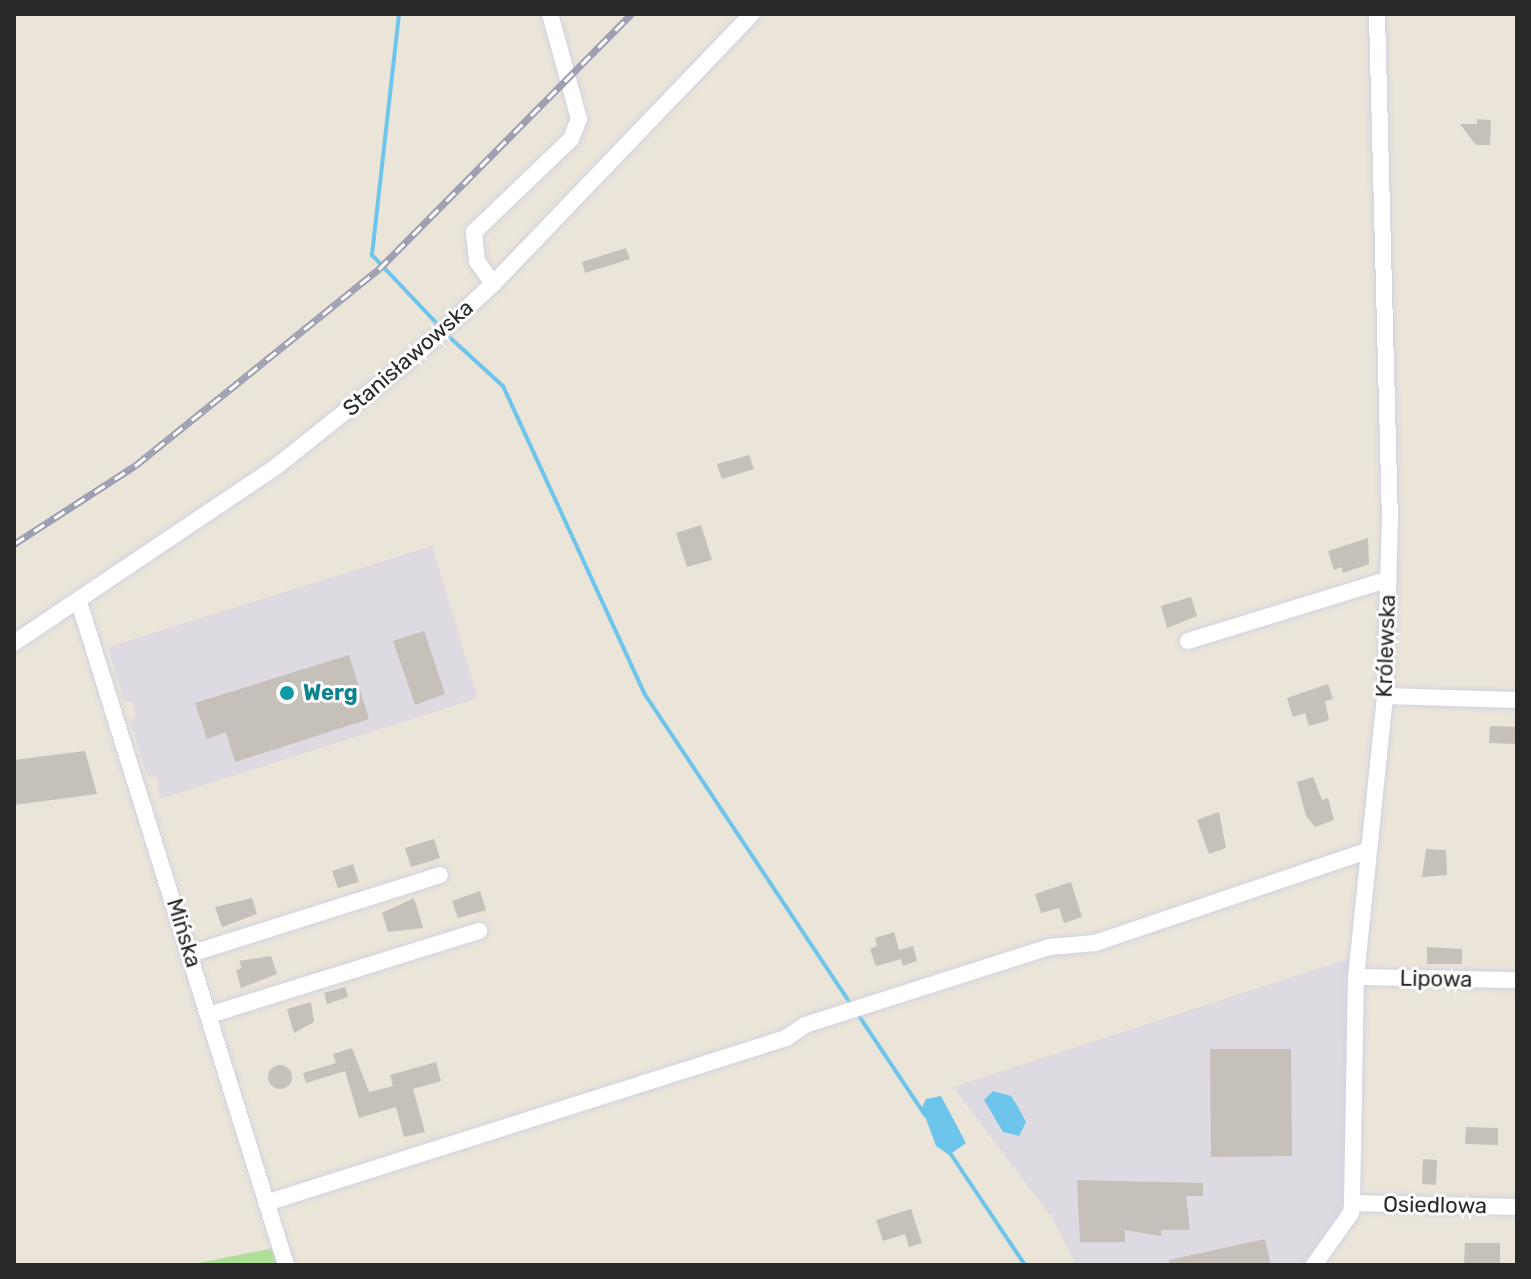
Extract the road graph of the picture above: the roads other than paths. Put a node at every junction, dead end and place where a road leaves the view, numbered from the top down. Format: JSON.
{"nodes":[{"id":1,"x":550,"y":14,"type":"edge"},
{"id":2,"x":752,"y":14,"type":"edge"},
{"id":3,"x":1377,"y":14,"type":"edge"},
{"id":4,"x":493,"y":284,"type":"junction"},
{"id":5,"x":1389,"y":579,"type":"junction"},
{"id":6,"x":79,"y":602,"type":"junction"},
{"id":7,"x":1188,"y":641,"type":"dead end"},
{"id":8,"x":14,"y":643,"type":"edge"},
{"id":9,"x":1385,"y":696,"type":"junction"},
{"id":10,"x":1517,"y":700,"type":"edge"},
{"id":11,"x":1367,"y":851,"type":"junction"},
{"id":12,"x":440,"y":875,"type":"dead end"},
{"id":13,"x":479,"y":931,"type":"dead end"},
{"id":14,"x":190,"y":954,"type":"junction"},
{"id":15,"x":1356,"y":977,"type":"junction"},
{"id":16,"x":1517,"y":980,"type":"edge"},
{"id":17,"x":209,"y":1015,"type":"junction"},
{"id":18,"x":266,"y":1203,"type":"junction"},
{"id":19,"x":1352,"y":1203,"type":"junction"},
{"id":20,"x":1517,"y":1207,"type":"edge"},
{"id":21,"x":286,"y":1265,"type":"edge"},
{"id":22,"x":1314,"y":1265,"type":"edge"}],
"edges":[{"from":1,"to":4,"type":"street"},
{"from":2,"to":4,"type":"street","name":"Stanisławowska"},
{"from":3,"to":5,"type":"street","name":"Królewska"},
{"from":4,"to":6,"type":"street","name":"Stanisławowska"},
{"from":5,"to":7,"type":"street"},
{"from":5,"to":9,"type":"street","name":"Królewska"},
{"from":6,"to":8,"type":"street","name":"Stanisławowska"},
{"from":6,"to":14,"type":"street","name":"Mińska"},
{"from":9,"to":10,"type":"street"},
{"from":9,"to":11,"type":"street","name":"Królewska"},
{"from":11,"to":15,"type":"street","name":"Królewska"},
{"from":11,"to":18,"type":"street"},
{"from":12,"to":14,"type":"street"},
{"from":13,"to":17,"type":"street"},
{"from":14,"to":17,"type":"street","name":"Mińska"},
{"from":15,"to":16,"type":"street","name":"Lipowa"},
{"from":15,"to":19,"type":"street","name":"Królewska"},
{"from":17,"to":18,"type":"street","name":"Mińska"},
{"from":18,"to":21,"type":"street","name":"Mińska"},
{"from":19,"to":20,"type":"street","name":"Osiedlowa"},
{"from":19,"to":22,"type":"street","name":"Królewska"}]}
